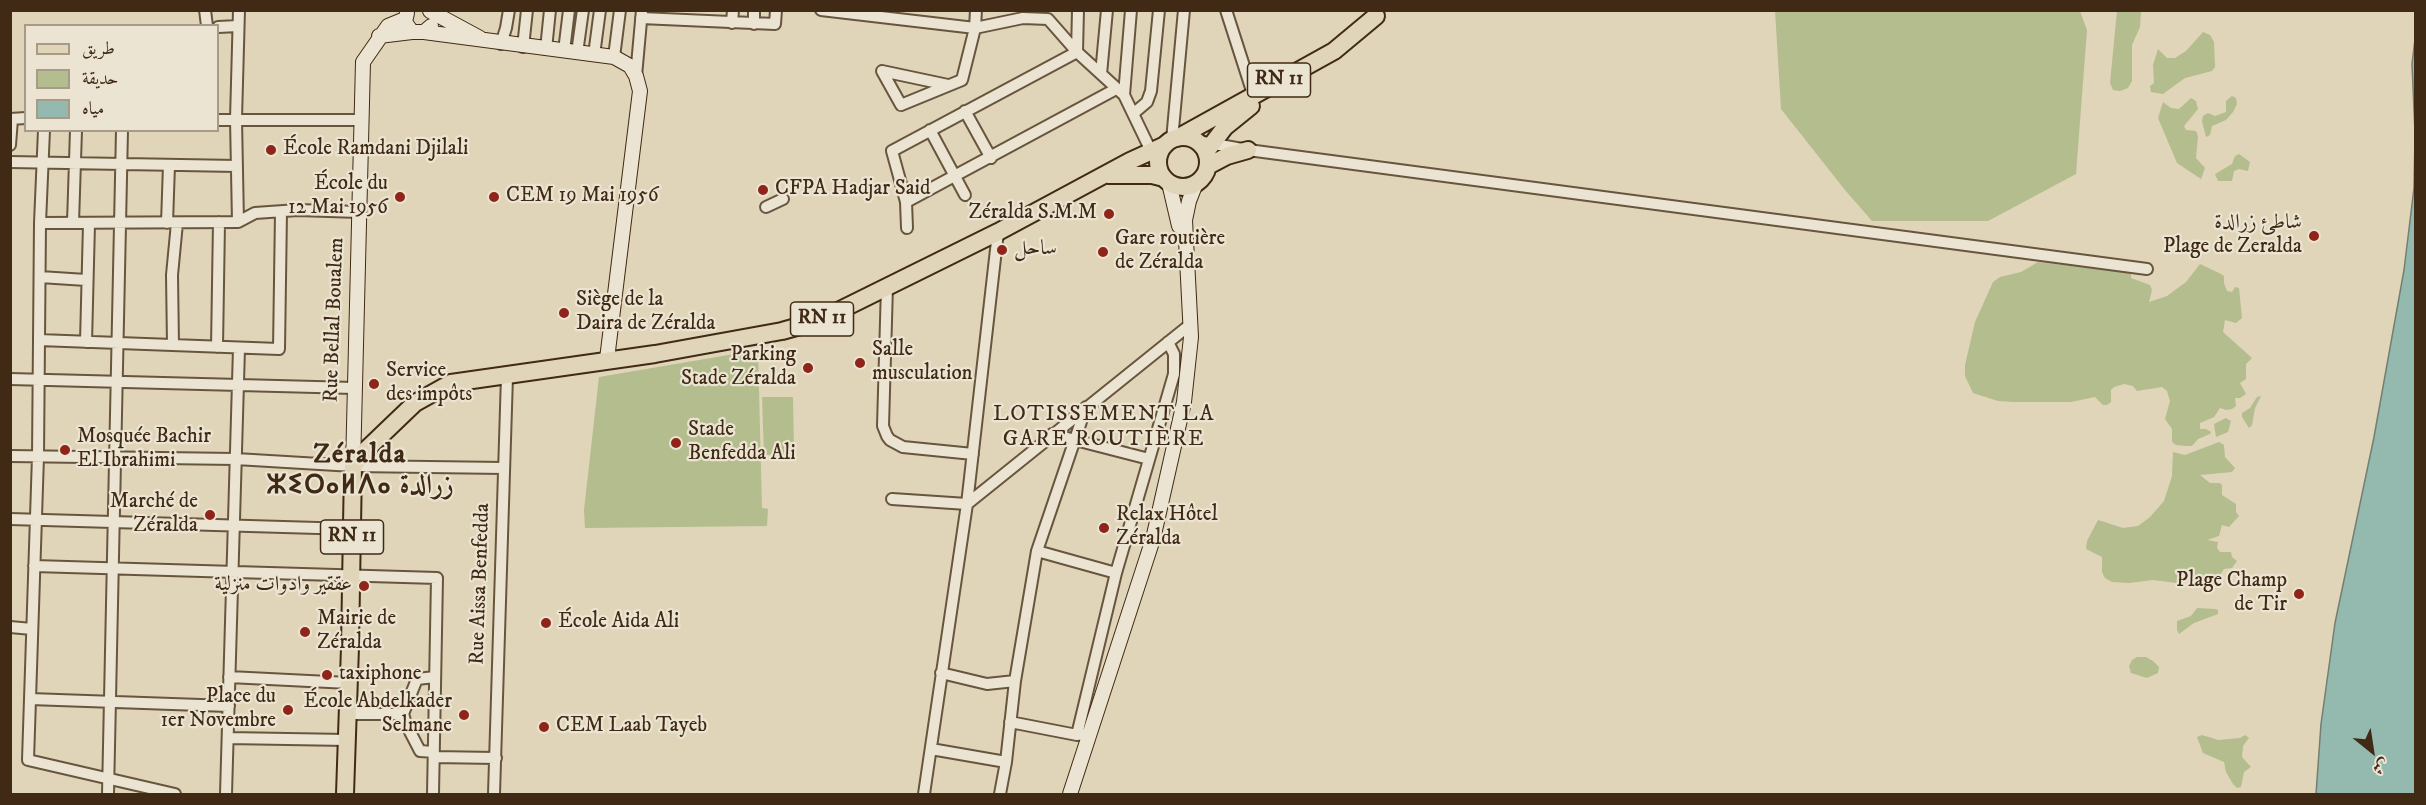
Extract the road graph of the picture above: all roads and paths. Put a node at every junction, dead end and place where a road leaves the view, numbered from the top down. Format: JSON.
{"nodes":[{"id":1,"x":239,"y":10,"type":"edge"},
{"id":2,"x":508,"y":10,"type":"edge"},
{"id":3,"x":527,"y":10,"type":"edge"},
{"id":4,"x":550,"y":10,"type":"edge"},
{"id":5,"x":569,"y":10,"type":"edge"},
{"id":6,"x":583,"y":10,"type":"edge"},
{"id":7,"x":600,"y":10,"type":"edge"},
{"id":8,"x":620,"y":10,"type":"edge"},
{"id":9,"x":733,"y":10,"type":"edge"},
{"id":10,"x":754,"y":10,"type":"edge"},
{"id":11,"x":776,"y":10,"type":"edge"},
{"id":12,"x":821,"y":10,"type":"edge"},
{"id":13,"x":976,"y":10,"type":"edge"},
{"id":14,"x":1078,"y":10,"type":"edge"},
{"id":15,"x":1107,"y":10,"type":"edge"},
{"id":16,"x":1131,"y":10,"type":"edge"},
{"id":17,"x":1159,"y":10,"type":"edge"},
{"id":18,"x":1184,"y":10,"type":"edge"},
{"id":19,"x":1226,"y":10,"type":"edge"},
{"id":20,"x":430,"y":11,"type":"edge"},
{"id":21,"x":1379,"y":13,"type":"edge"},
{"id":22,"x":404,"y":14,"type":"edge"},
{"id":23,"x":642,"y":14,"type":"edge"},
{"id":24,"x":874,"y":14,"type":"edge"},
{"id":25,"x":1024,"y":14,"type":"edge"},
{"id":26,"x":669,"y":15,"type":"edge"},
{"id":27,"x":1048,"y":15,"type":"edge"},
{"id":28,"x":692,"y":16,"type":"edge"},
{"id":29,"x":711,"y":16,"type":"edge"},
{"id":30,"x":732,"y":23,"type":"junction"},
{"id":31,"x":754,"y":24,"type":"junction"},
{"id":32,"x":238,"y":26,"type":"junction"},
{"id":33,"x":219,"y":27,"type":"edge"},
{"id":34,"x":975,"y":28,"type":"junction"},
{"id":35,"x":418,"y":32,"type":"junction"},
{"id":36,"x":379,"y":36,"type":"junction"},
{"id":37,"x":487,"y":42,"type":"junction"},
{"id":38,"x":501,"y":44,"type":"junction"},
{"id":39,"x":523,"y":46,"type":"junction"},
{"id":40,"x":546,"y":49,"type":"junction"},
{"id":41,"x":570,"y":52,"type":"junction"},
{"id":42,"x":1077,"y":52,"type":"junction"},
{"id":43,"x":594,"y":55,"type":"junction"},
{"id":44,"x":614,"y":57,"type":"junction"},
{"id":45,"x":1101,"y":74,"type":"junction"},
{"id":46,"x":636,"y":76,"type":"junction"},
{"id":47,"x":948,"y":86,"type":"junction"},
{"id":48,"x":1120,"y":92,"type":"junction"},
{"id":49,"x":1254,"y":94,"type":"junction"},
{"id":50,"x":965,"y":111,"type":"junction"},
{"id":51,"x":1134,"y":113,"type":"junction"},
{"id":52,"x":11,"y":119,"type":"edge"},
{"id":53,"x":236,"y":119,"type":"junction"},
{"id":54,"x":219,"y":120,"type":"edge"},
{"id":55,"x":362,"y":120,"type":"junction"},
{"id":56,"x":1225,"y":126,"type":"junction"},
{"id":57,"x":930,"y":130,"type":"junction"},
{"id":58,"x":44,"y":132,"type":"edge"},
{"id":59,"x":76,"y":132,"type":"edge"},
{"id":60,"x":122,"y":132,"type":"edge"},
{"id":61,"x":1166,"y":143,"type":"junction"},
{"id":62,"x":10,"y":146,"type":"edge"},
{"id":63,"x":1243,"y":150,"type":"junction"},
{"id":64,"x":1206,"y":151,"type":"junction"},
{"id":65,"x":991,"y":158,"type":"junction"},
{"id":66,"x":10,"y":162,"type":"edge"},
{"id":67,"x":43,"y":163,"type":"junction"},
{"id":68,"x":75,"y":163,"type":"junction"},
{"id":69,"x":122,"y":164,"type":"junction"},
{"id":70,"x":169,"y":165,"type":"junction"},
{"id":71,"x":237,"y":166,"type":"junction"},
{"id":72,"x":1107,"y":175,"type":"junction"},
{"id":73,"x":955,"y":177,"type":"junction"},
{"id":74,"x":1166,"y":180,"type":"junction"},
{"id":75,"x":1196,"y":183,"type":"junction"},
{"id":76,"x":965,"y":195,"type":"dead end"},
{"id":77,"x":783,"y":199,"type":"dead end"},
{"id":78,"x":906,"y":202,"type":"junction"},
{"id":79,"x":766,"y":207,"type":"dead end"},
{"id":80,"x":281,"y":212,"type":"junction"},
{"id":81,"x":359,"y":212,"type":"junction"},
{"id":82,"x":219,"y":222,"type":"junction"},
{"id":83,"x":238,"y":222,"type":"junction"},
{"id":84,"x":172,"y":223,"type":"junction"},
{"id":85,"x":40,"y":224,"type":"junction"},
{"id":86,"x":74,"y":224,"type":"junction"},
{"id":87,"x":89,"y":224,"type":"junction"},
{"id":88,"x":121,"y":224,"type":"junction"},
{"id":89,"x":908,"y":228,"type":"dead end"},
{"id":90,"x":998,"y":232,"type":"junction"},
{"id":91,"x":2147,"y":269,"type":"dead end"},
{"id":92,"x":40,"y":277,"type":"junction"},
{"id":93,"x":86,"y":280,"type":"junction"},
{"id":94,"x":887,"y":286,"type":"junction"},
{"id":95,"x":1186,"y":328,"type":"junction"},
{"id":96,"x":39,"y":340,"type":"junction"},
{"id":97,"x":86,"y":342,"type":"junction"},
{"id":98,"x":1168,"y":342,"type":"junction"},
{"id":99,"x":118,"y":343,"type":"junction"},
{"id":100,"x":173,"y":345,"type":"junction"},
{"id":101,"x":217,"y":347,"type":"junction"},
{"id":102,"x":239,"y":348,"type":"junction"},
{"id":103,"x":1188,"y":351,"type":"junction"},
{"id":104,"x":607,"y":359,"type":"junction"},
{"id":105,"x":507,"y":375,"type":"junction"},
{"id":106,"x":10,"y":379,"type":"edge"},
{"id":107,"x":39,"y":380,"type":"junction"},
{"id":108,"x":117,"y":382,"type":"junction"},
{"id":109,"x":238,"y":385,"type":"junction"},
{"id":110,"x":354,"y":388,"type":"junction"},
{"id":111,"x":1086,"y":407,"type":"junction"},
{"id":112,"x":1052,"y":434,"type":"junction"},
{"id":113,"x":1075,"y":439,"type":"junction"},
{"id":114,"x":973,"y":454,"type":"junction"},
{"id":115,"x":10,"y":456,"type":"edge"},
{"id":116,"x":38,"y":456,"type":"junction"},
{"id":117,"x":115,"y":457,"type":"junction"},
{"id":118,"x":236,"y":459,"type":"junction"},
{"id":119,"x":1149,"y":459,"type":"junction"},
{"id":120,"x":352,"y":466,"type":"junction"},
{"id":121,"x":504,"y":468,"type":"junction"},
{"id":122,"x":892,"y":499,"type":"dead end"},
{"id":123,"x":967,"y":504,"type":"junction"},
{"id":124,"x":10,"y":519,"type":"edge"},
{"id":125,"x":36,"y":519,"type":"junction"},
{"id":126,"x":113,"y":520,"type":"junction"},
{"id":127,"x":234,"y":525,"type":"junction"},
{"id":128,"x":352,"y":529,"type":"junction"},
{"id":129,"x":1037,"y":551,"type":"junction"},
{"id":130,"x":34,"y":566,"type":"junction"},
{"id":131,"x":112,"y":568,"type":"junction"},
{"id":132,"x":232,"y":572,"type":"junction"},
{"id":133,"x":1116,"y":573,"type":"junction"},
{"id":134,"x":351,"y":576,"type":"junction"},
{"id":135,"x":10,"y":627,"type":"edge"},
{"id":136,"x":32,"y":629,"type":"junction"},
{"id":137,"x":941,"y":673,"type":"junction"},
{"id":138,"x":230,"y":677,"type":"junction"},
{"id":139,"x":435,"y":677,"type":"junction"},
{"id":140,"x":1015,"y":681,"type":"junction"},
{"id":141,"x":349,"y":684,"type":"junction"},
{"id":142,"x":30,"y":699,"type":"junction"},
{"id":143,"x":110,"y":703,"type":"junction"},
{"id":144,"x":229,"y":706,"type":"junction"},
{"id":145,"x":348,"y":714,"type":"junction"},
{"id":146,"x":403,"y":714,"type":"junction"},
{"id":147,"x":1010,"y":722,"type":"junction"},
{"id":148,"x":1083,"y":734,"type":"junction"},
{"id":149,"x":228,"y":738,"type":"junction"},
{"id":150,"x":347,"y":740,"type":"junction"},
{"id":151,"x":931,"y":749,"type":"junction"},
{"id":152,"x":434,"y":754,"type":"junction"},
{"id":153,"x":495,"y":758,"type":"junction"},
{"id":154,"x":1006,"y":762,"type":"junction"},
{"id":155,"x":109,"y":778,"type":"junction"},
{"id":156,"x":108,"y":795,"type":"edge"},
{"id":157,"x":175,"y":795,"type":"edge"},
{"id":158,"x":226,"y":795,"type":"edge"},
{"id":159,"x":345,"y":795,"type":"edge"},
{"id":160,"x":433,"y":795,"type":"edge"},
{"id":161,"x":494,"y":795,"type":"edge"},
{"id":162,"x":924,"y":795,"type":"edge"},
{"id":163,"x":1000,"y":795,"type":"edge"},
{"id":164,"x":1070,"y":795,"type":"edge"}],
"edges":[{"from":1,"to":32,"type":"street"},
{"from":2,"to":38,"type":"street"},
{"from":3,"to":39,"type":"street"},
{"from":4,"to":40,"type":"street"},
{"from":5,"to":41,"type":"street"},
{"from":6,"to":41,"type":"street"},
{"from":7,"to":43,"type":"street"},
{"from":8,"to":44,"type":"street"},
{"from":9,"to":30,"type":"street"},
{"from":10,"to":31,"type":"street"},
{"from":11,"to":31,"type":"street"},
{"from":12,"to":24,"type":"street"},
{"from":13,"to":34,"type":"street"},
{"from":14,"to":42,"type":"street"},
{"from":15,"to":45,"type":"street"},
{"from":16,"to":48,"type":"street"},
{"from":17,"to":51,"type":"street"},
{"from":18,"to":61,"type":"street"},
{"from":19,"to":49,"type":"street"},
{"from":20,"to":35,"type":"main road"},
{"from":20,"to":37,"type":"main road"},
{"from":21,"to":49,"type":"main road","number":"RN 11"},
{"from":21,"to":56,"type":"main road"},
{"from":22,"to":35,"type":"main road"},
{"from":22,"to":36,"type":"main road"},
{"from":23,"to":26,"type":"street"},
{"from":23,"to":46,"type":"street"},
{"from":24,"to":34,"type":"street"},
{"from":25,"to":27,"type":"street"},
{"from":25,"to":34,"type":"street"},
{"from":26,"to":28,"type":"street"},
{"from":27,"to":42,"type":"street"},
{"from":28,"to":29,"type":"street"},
{"from":29,"to":30,"type":"street"},
{"from":30,"to":31,"type":"street"},
{"from":32,"to":33,"type":"street"},
{"from":32,"to":53,"type":"street"},
{"from":34,"to":47,"type":"street"},
{"from":35,"to":36,"type":"main road"},
{"from":35,"to":37,"type":"main road"},
{"from":36,"to":55,"type":"main road","name":"Rue Bellal Boualem"},
{"from":37,"to":38,"type":"main road"},
{"from":38,"to":39,"type":"main road"},
{"from":39,"to":40,"type":"main road"},
{"from":40,"to":41,"type":"main road"},
{"from":41,"to":43,"type":"main road"},
{"from":42,"to":45,"type":"street"},
{"from":42,"to":50,"type":"street"},
{"from":43,"to":44,"type":"main road"},
{"from":44,"to":46,"type":"main road"},
{"from":45,"to":48,"type":"street"},
{"from":46,"to":104,"type":"main road"},
{"from":47,"to":47,"type":"street"},
{"from":48,"to":51,"type":"street"},
{"from":48,"to":65,"type":"street"},
{"from":49,"to":61,"type":"main road","number":"RN 11"},
{"from":50,"to":57,"type":"street"},
{"from":50,"to":65,"type":"street"},
{"from":51,"to":61,"type":"street"},
{"from":52,"to":62,"type":"street"},
{"from":53,"to":54,"type":"street"},
{"from":53,"to":55,"type":"street"},
{"from":53,"to":71,"type":"street"},
{"from":55,"to":81,"type":"main road","name":"Rue Bellal Boualem"},
{"from":56,"to":63,"type":"main road"},
{"from":56,"to":64,"type":"main road"},
{"from":57,"to":73,"type":"street"},
{"from":57,"to":78,"type":"street"},
{"from":58,"to":67,"type":"street"},
{"from":59,"to":68,"type":"street"},
{"from":60,"to":69,"type":"street"},
{"from":61,"to":64,"type":"main road"},
{"from":61,"to":72,"type":"main road","number":"RN 11"},
{"from":61,"to":74,"type":"main road"},
{"from":63,"to":64,"type":"main road"},
{"from":63,"to":91,"type":"street"},
{"from":64,"to":75,"type":"main road"},
{"from":65,"to":73,"type":"street"},
{"from":66,"to":67,"type":"street"},
{"from":67,"to":68,"type":"street"},
{"from":67,"to":85,"type":"street"},
{"from":68,"to":69,"type":"street"},
{"from":68,"to":86,"type":"street"},
{"from":69,"to":70,"type":"street"},
{"from":69,"to":88,"type":"street"},
{"from":70,"to":71,"type":"street"},
{"from":70,"to":84,"type":"street"},
{"from":71,"to":83,"type":"street"},
{"from":72,"to":74,"type":"main road"},
{"from":72,"to":90,"type":"main road","number":"RN 11"},
{"from":73,"to":76,"type":"street"},
{"from":73,"to":78,"type":"street"},
{"from":74,"to":75,"type":"main road"},
{"from":74,"to":95,"type":"main road"},
{"from":75,"to":103,"type":"main road"},
{"from":77,"to":79,"type":"street"},
{"from":78,"to":89,"type":"street"},
{"from":80,"to":81,"type":"street"},
{"from":80,"to":83,"type":"street"},
{"from":80,"to":102,"type":"street"},
{"from":81,"to":110,"type":"main road","name":"Rue Bellal Boualem"},
{"from":82,"to":83,"type":"street"},
{"from":82,"to":84,"type":"street"},
{"from":82,"to":101,"type":"street"},
{"from":84,"to":88,"type":"street"},
{"from":84,"to":100,"type":"street"},
{"from":85,"to":86,"type":"street"},
{"from":85,"to":92,"type":"street"},
{"from":86,"to":87,"type":"street"},
{"from":87,"to":88,"type":"street"},
{"from":87,"to":93,"type":"street"},
{"from":88,"to":99,"type":"street"},
{"from":90,"to":94,"type":"main road","number":"RN 11"},
{"from":90,"to":114,"type":"street"},
{"from":92,"to":93,"type":"street"},
{"from":92,"to":96,"type":"street"},
{"from":93,"to":97,"type":"street"},
{"from":94,"to":104,"type":"main road","number":"RN 11"},
{"from":94,"to":114,"type":"street"},
{"from":95,"to":98,"type":"street"},
{"from":95,"to":103,"type":"main road"},
{"from":96,"to":97,"type":"street"},
{"from":96,"to":107,"type":"street"},
{"from":97,"to":99,"type":"street"},
{"from":98,"to":111,"type":"street"},
{"from":98,"to":119,"type":"street"},
{"from":99,"to":100,"type":"street"},
{"from":99,"to":108,"type":"street"},
{"from":100,"to":101,"type":"street"},
{"from":101,"to":102,"type":"street"},
{"from":102,"to":109,"type":"street"},
{"from":103,"to":148,"type":"main road"},
{"from":104,"to":105,"type":"main road","number":"RN 11"},
{"from":105,"to":120,"type":"main road","number":"RN 11"},
{"from":105,"to":121,"type":"street","name":"Rue Aissa Benfedda"},
{"from":106,"to":107,"type":"street"},
{"from":107,"to":108,"type":"street"},
{"from":107,"to":116,"type":"street"},
{"from":108,"to":109,"type":"street"},
{"from":108,"to":117,"type":"street"},
{"from":109,"to":110,"type":"street"},
{"from":109,"to":118,"type":"street"},
{"from":110,"to":120,"type":"main road","name":"Rue Bellal Boualem"},
{"from":111,"to":112,"type":"street"},
{"from":111,"to":113,"type":"street"},
{"from":112,"to":113,"type":"street"},
{"from":112,"to":123,"type":"street"},
{"from":113,"to":119,"type":"street"},
{"from":113,"to":129,"type":"street"},
{"from":114,"to":123,"type":"street"},
{"from":115,"to":116,"type":"street"},
{"from":116,"to":117,"type":"street"},
{"from":116,"to":125,"type":"street"},
{"from":117,"to":118,"type":"street"},
{"from":117,"to":126,"type":"street"},
{"from":118,"to":120,"type":"street"},
{"from":118,"to":127,"type":"street"},
{"from":119,"to":133,"type":"street"},
{"from":120,"to":121,"type":"street"},
{"from":120,"to":128,"type":"main road","number":"RN 11"},
{"from":121,"to":153,"type":"street","name":"Rue Aissa Benfedda"},
{"from":122,"to":123,"type":"street"},
{"from":123,"to":137,"type":"street"},
{"from":124,"to":125,"type":"street"},
{"from":125,"to":126,"type":"street"},
{"from":125,"to":130,"type":"street"},
{"from":126,"to":127,"type":"street"},
{"from":126,"to":131,"type":"street"},
{"from":127,"to":128,"type":"street"},
{"from":127,"to":132,"type":"street"},
{"from":128,"to":134,"type":"main road","number":"RN 11"},
{"from":129,"to":133,"type":"street"},
{"from":129,"to":140,"type":"street"},
{"from":130,"to":131,"type":"street"},
{"from":130,"to":136,"type":"street"},
{"from":131,"to":132,"type":"street"},
{"from":131,"to":143,"type":"street"},
{"from":132,"to":134,"type":"street"},
{"from":132,"to":138,"type":"street"},
{"from":133,"to":148,"type":"street"},
{"from":134,"to":139,"type":"street"},
{"from":134,"to":141,"type":"main road","number":"RN 11"},
{"from":135,"to":136,"type":"street"},
{"from":136,"to":142,"type":"street"},
{"from":137,"to":140,"type":"street"},
{"from":137,"to":151,"type":"street"},
{"from":138,"to":141,"type":"street"},
{"from":138,"to":144,"type":"street"},
{"from":139,"to":146,"type":"street"},
{"from":139,"to":152,"type":"street"},
{"from":140,"to":147,"type":"street"},
{"from":141,"to":145,"type":"main road","number":"RN 11"},
{"from":142,"to":143,"type":"street"},
{"from":142,"to":155,"type":"street"},
{"from":143,"to":144,"type":"street"},
{"from":143,"to":155,"type":"street"},
{"from":144,"to":149,"type":"street"},
{"from":145,"to":146,"type":"street"},
{"from":145,"to":150,"type":"main road","number":"RN 11"},
{"from":146,"to":152,"type":"street"},
{"from":147,"to":148,"type":"street"},
{"from":147,"to":154,"type":"street"},
{"from":148,"to":164,"type":"main road"},
{"from":149,"to":150,"type":"street"},
{"from":149,"to":158,"type":"street"},
{"from":150,"to":159,"type":"main road","number":"RN 11"},
{"from":151,"to":154,"type":"street"},
{"from":151,"to":162,"type":"street"},
{"from":152,"to":153,"type":"street"},
{"from":152,"to":160,"type":"street"},
{"from":153,"to":161,"type":"street","name":"Rue Aissa Benfedda"},
{"from":154,"to":163,"type":"street"},
{"from":155,"to":156,"type":"street"},
{"from":155,"to":157,"type":"street"}]}
